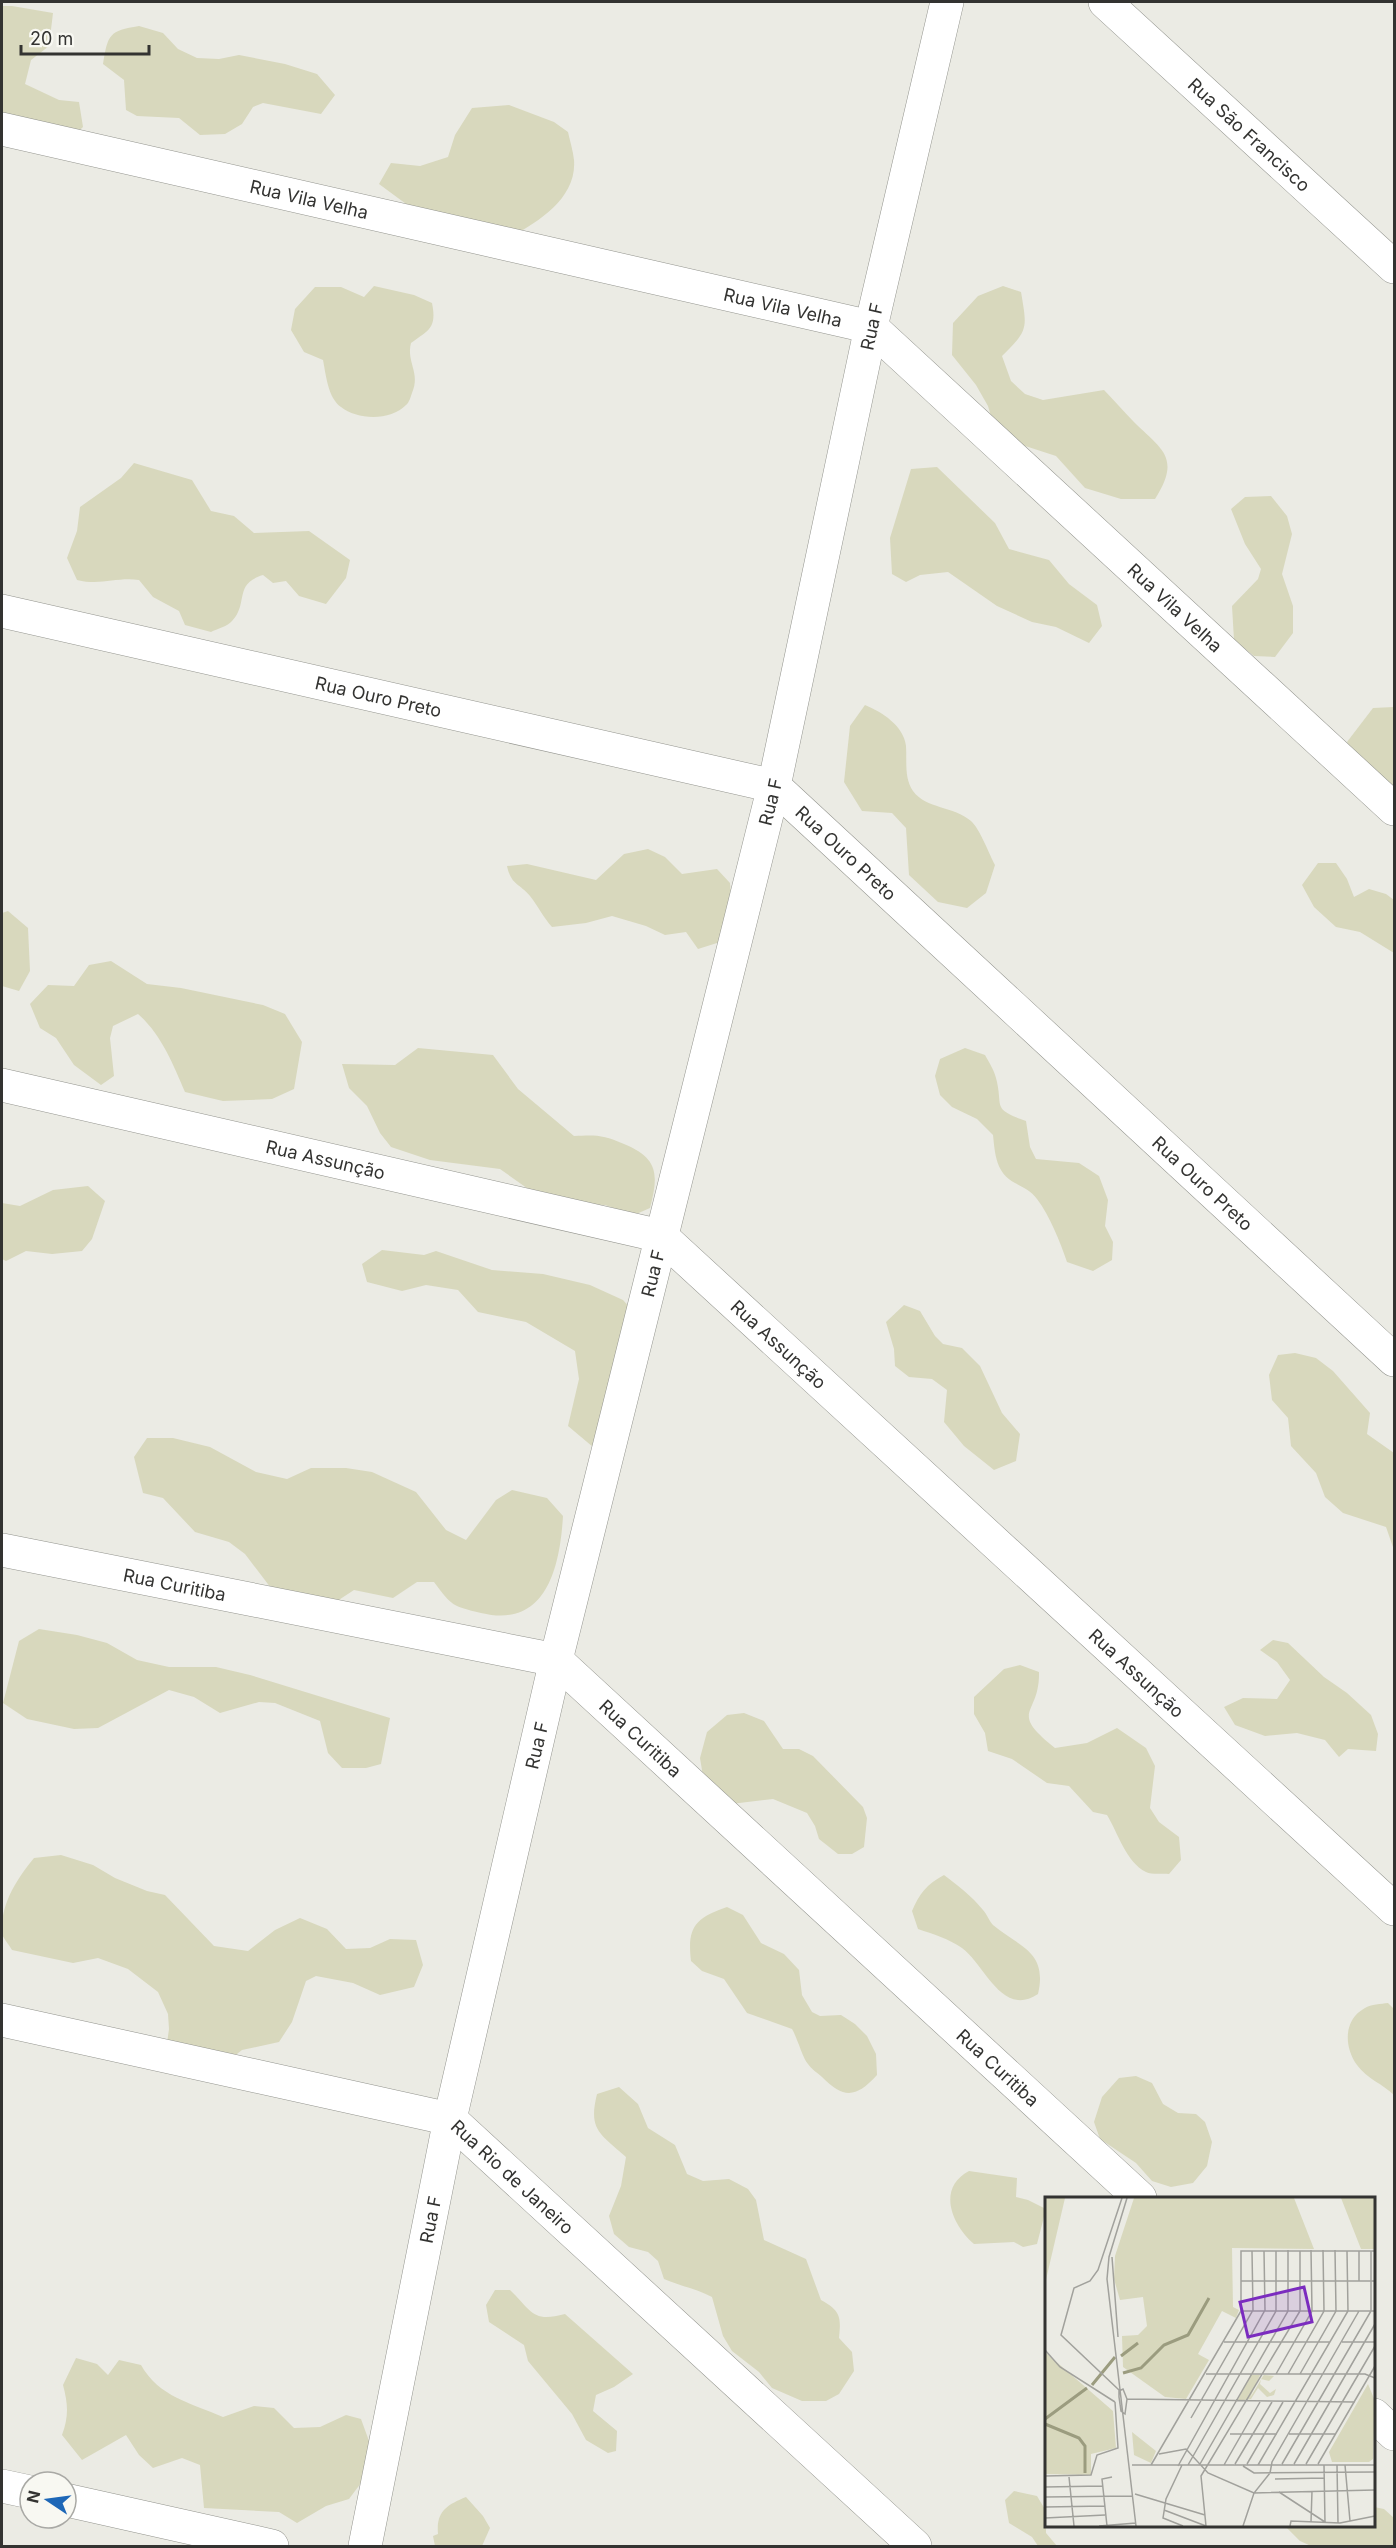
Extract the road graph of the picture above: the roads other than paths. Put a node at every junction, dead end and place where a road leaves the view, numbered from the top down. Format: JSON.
{"nodes":[{"id":1,"x":947,"y":2,"type":"edge"},
{"id":2,"x":1105,"y":2,"type":"edge"},
{"id":3,"x":2,"y":129,"type":"edge"},
{"id":4,"x":1395,"y":267,"type":"edge"},
{"id":5,"x":871,"y":327,"type":"junction"},
{"id":6,"x":2,"y":611,"type":"edge"},
{"id":7,"x":774,"y":786,"type":"junction"},
{"id":8,"x":1395,"y":809,"type":"edge"},
{"id":9,"x":2,"y":1085,"type":"edge"},
{"id":10,"x":662,"y":1236,"type":"junction"},
{"id":11,"x":1395,"y":1360,"type":"edge"},
{"id":12,"x":2,"y":1550,"type":"edge"},
{"id":13,"x":556,"y":1660,"type":"junction"},
{"id":14,"x":1395,"y":1909,"type":"edge"},
{"id":15,"x":2,"y":2020,"type":"edge"},
{"id":16,"x":450,"y":2119,"type":"junction"},
{"id":17,"x":1138,"y":2197,"type":"edge"},
{"id":18,"x":1375,"y":2416,"type":"edge"},
{"id":19,"x":1395,"y":2434,"type":"edge"},
{"id":20,"x":2,"y":2486,"type":"edge"},
{"id":21,"x":18,"y":2489,"type":"edge"},
{"id":22,"x":78,"y":2503,"type":"edge"},
{"id":23,"x":272,"y":2547,"type":"edge"},
{"id":24,"x":366,"y":2547,"type":"edge"},
{"id":25,"x":915,"y":2547,"type":"edge"}],
"edges":[{"from":1,"to":5,"type":"street","name":"Rua F"},
{"from":2,"to":4,"type":"street","name":"Rua São Francisco"},
{"from":3,"to":5,"type":"street","name":"Rua Vila Velha"},
{"from":5,"to":7,"type":"street","name":"Rua F"},
{"from":5,"to":8,"type":"street","name":"Rua Vila Velha"},
{"from":6,"to":7,"type":"street","name":"Rua Ouro Preto"},
{"from":7,"to":10,"type":"street","name":"Rua F"},
{"from":7,"to":11,"type":"street","name":"Rua Ouro Preto"},
{"from":9,"to":10,"type":"street","name":"Rua Assunção"},
{"from":10,"to":13,"type":"street","name":"Rua F"},
{"from":10,"to":14,"type":"street","name":"Rua Assunção"},
{"from":12,"to":13,"type":"street","name":"Rua Curitiba"},
{"from":13,"to":16,"type":"street","name":"Rua F"},
{"from":13,"to":17,"type":"street","name":"Rua Curitiba"},
{"from":15,"to":16,"type":"street","name":"Rua Rio de Janeiro"},
{"from":16,"to":24,"type":"street","name":"Rua F"},
{"from":16,"to":25,"type":"street","name":"Rua Rio de Janeiro"},
{"from":18,"to":19,"type":"street"},
{"from":20,"to":21,"type":"street"},
{"from":22,"to":23,"type":"street"}]}
